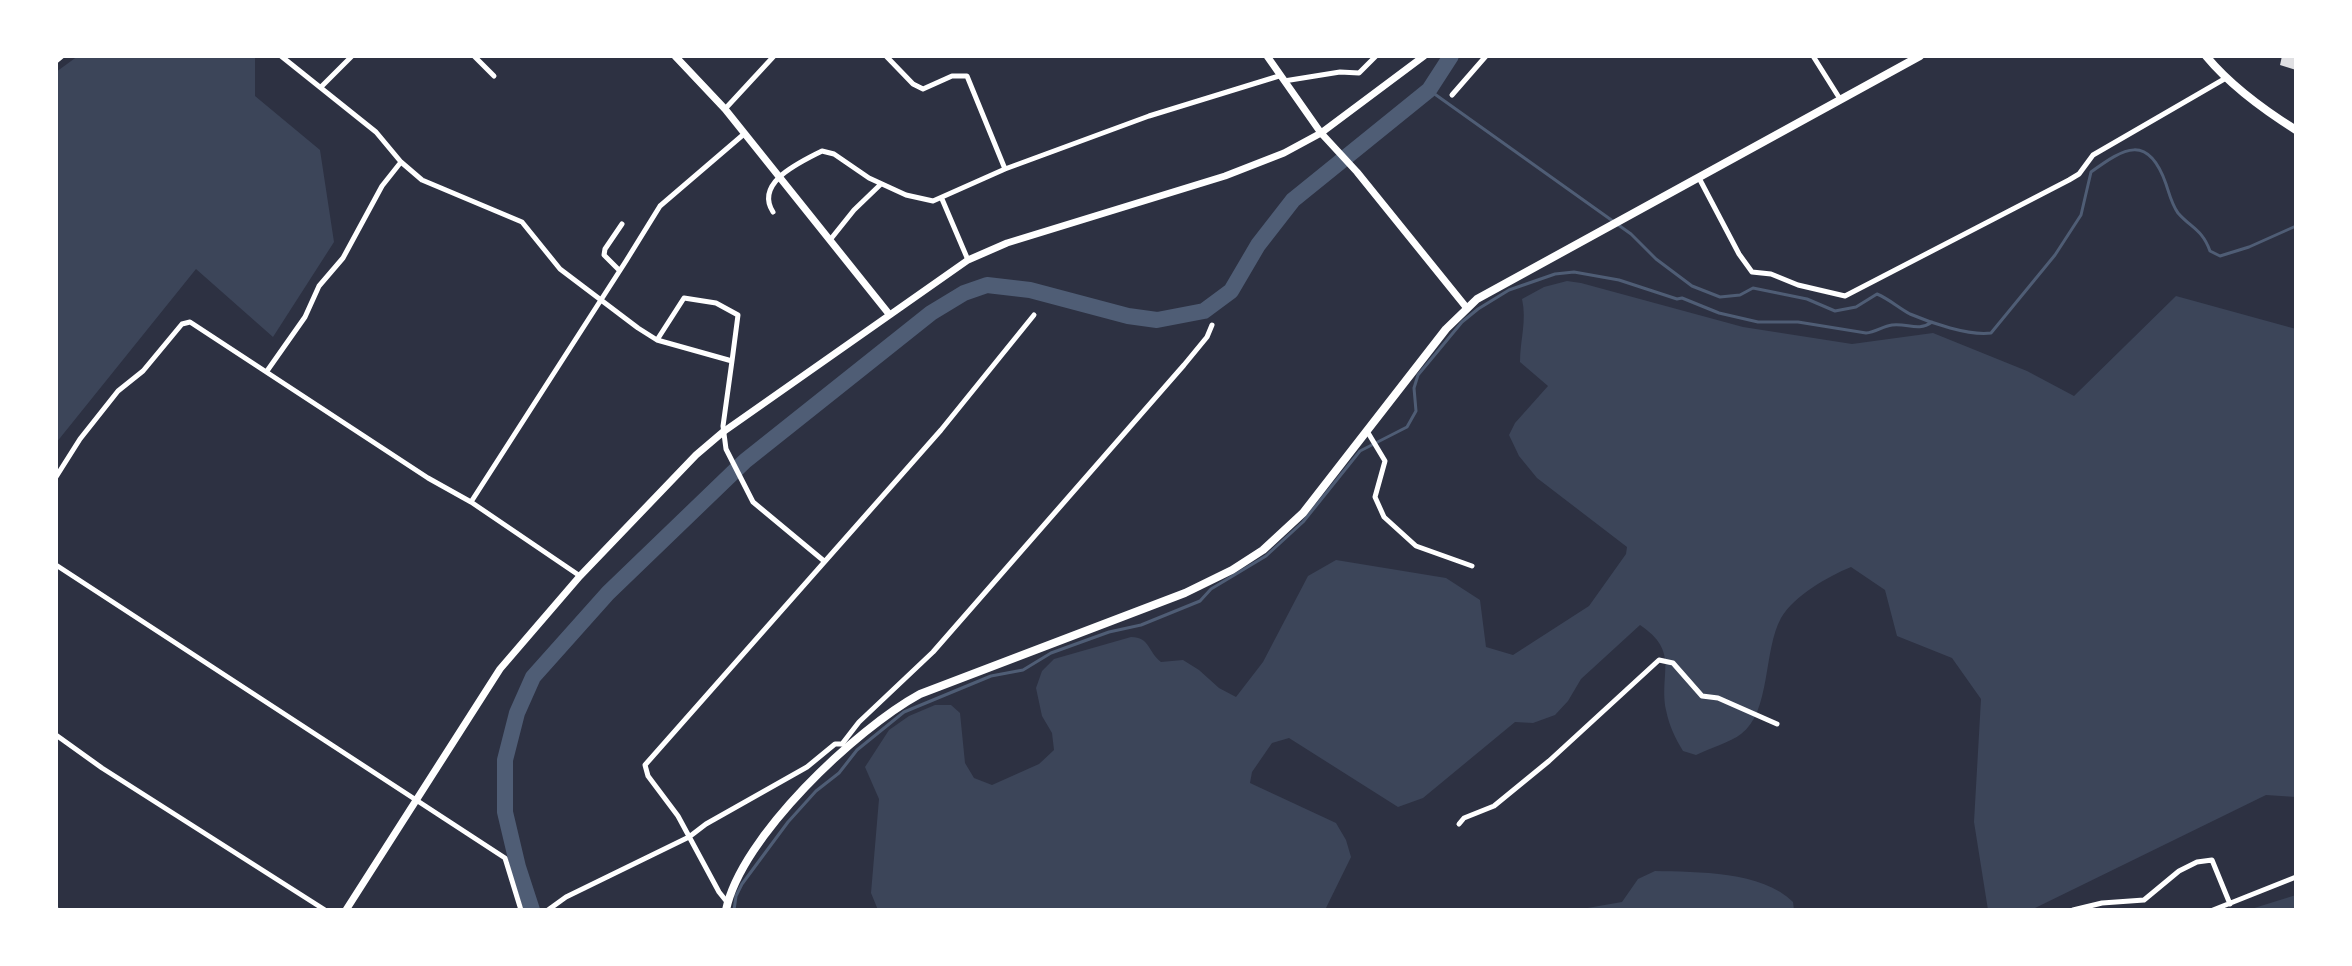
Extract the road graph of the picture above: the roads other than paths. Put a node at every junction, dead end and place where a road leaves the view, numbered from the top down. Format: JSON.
{"nodes":[{"id":1,"x":62,"y":56,"type":"edge"},
{"id":2,"x":281,"y":56,"type":"edge"},
{"id":3,"x":352,"y":56,"type":"edge"},
{"id":4,"x":474,"y":56,"type":"edge"},
{"id":5,"x":675,"y":56,"type":"edge"},
{"id":6,"x":774,"y":56,"type":"edge"},
{"id":7,"x":886,"y":56,"type":"edge"},
{"id":8,"x":1267,"y":56,"type":"edge"},
{"id":9,"x":1376,"y":56,"type":"edge"},
{"id":10,"x":1424,"y":56,"type":"edge"},
{"id":11,"x":1486,"y":56,"type":"edge"},
{"id":12,"x":1813,"y":56,"type":"edge"},
{"id":13,"x":1920,"y":56,"type":"edge"},
{"id":14,"x":2206,"y":56,"type":"edge"},
{"id":15,"x":56,"y":61,"type":"edge"},
{"id":16,"x":494,"y":76,"type":"dead end"},
{"id":17,"x":1281,"y":78,"type":"junction"},
{"id":18,"x":2227,"y":78,"type":"junction"},
{"id":19,"x":321,"y":87,"type":"junction"},
{"id":20,"x":1452,"y":95,"type":"dead end"},
{"id":21,"x":1840,"y":100,"type":"junction"},
{"id":22,"x":725,"y":109,"type":"junction"},
{"id":23,"x":2296,"y":130,"type":"edge"},
{"id":24,"x":744,"y":134,"type":"junction"},
{"id":25,"x":1324,"y":135,"type":"junction"},
{"id":26,"x":401,"y":162,"type":"junction"},
{"id":27,"x":1005,"y":169,"type":"junction"},
{"id":28,"x":779,"y":177,"type":"junction"},
{"id":29,"x":1698,"y":177,"type":"junction"},
{"id":30,"x":881,"y":184,"type":"junction"},
{"id":31,"x":942,"y":199,"type":"junction"},
{"id":32,"x":773,"y":212,"type":"dead end"},
{"id":33,"x":622,"y":224,"type":"dead end"},
{"id":34,"x":830,"y":240,"type":"junction"},
{"id":35,"x":968,"y":260,"type":"junction"},
{"id":36,"x":619,"y":270,"type":"junction"},
{"id":37,"x":599,"y":300,"type":"junction"},
{"id":38,"x":1466,"y":307,"type":"junction"},
{"id":39,"x":889,"y":314,"type":"junction"},
{"id":40,"x":1034,"y":315,"type":"dead end"},
{"id":41,"x":1212,"y":325,"type":"dead end"},
{"id":42,"x":657,"y":340,"type":"junction"},
{"id":43,"x":732,"y":361,"type":"junction"},
{"id":44,"x":267,"y":371,"type":"junction"},
{"id":45,"x":1367,"y":431,"type":"junction"},
{"id":46,"x":723,"y":432,"type":"junction"},
{"id":47,"x":56,"y":477,"type":"edge"},
{"id":48,"x":471,"y":502,"type":"junction"},
{"id":49,"x":824,"y":561,"type":"junction"},
{"id":50,"x":56,"y":565,"type":"edge"},
{"id":51,"x":1472,"y":566,"type":"dead end"},
{"id":52,"x":580,"y":576,"type":"junction"},
{"id":53,"x":1777,"y":724,"type":"dead end"},
{"id":54,"x":56,"y":735,"type":"edge"},
{"id":55,"x":845,"y":745,"type":"junction"},
{"id":56,"x":416,"y":800,"type":"junction"},
{"id":57,"x":1459,"y":824,"type":"dead end"},
{"id":58,"x":689,"y":837,"type":"junction"},
{"id":59,"x":2296,"y":877,"type":"edge"},
{"id":60,"x":2230,"y":904,"type":"junction"},
{"id":61,"x":726,"y":906,"type":"edge"},
{"id":62,"x":325,"y":910,"type":"edge"},
{"id":63,"x":346,"y":910,"type":"edge"},
{"id":64,"x":521,"y":910,"type":"edge"},
{"id":65,"x":548,"y":910,"type":"edge"},
{"id":66,"x":2073,"y":910,"type":"edge"},
{"id":67,"x":2213,"y":910,"type":"edge"}],
"edges":[{"from":1,"to":15,"type":"street"},
{"from":2,"to":19,"type":"street"},
{"from":3,"to":19,"type":"street"},
{"from":4,"to":16,"type":"street"},
{"from":5,"to":22,"type":"street"},
{"from":6,"to":22,"type":"street"},
{"from":7,"to":27,"type":"street"},
{"from":8,"to":17,"type":"street"},
{"from":9,"to":17,"type":"street"},
{"from":10,"to":25,"type":"street"},
{"from":11,"to":20,"type":"street"},
{"from":12,"to":21,"type":"street"},
{"from":13,"to":21,"type":"main road"},
{"from":14,"to":18,"type":"main road"},
{"from":17,"to":25,"type":"street"},
{"from":17,"to":27,"type":"street"},
{"from":18,"to":23,"type":"main road"},
{"from":18,"to":29,"type":"street"},
{"from":19,"to":26,"type":"street"},
{"from":21,"to":29,"type":"main road"},
{"from":22,"to":24,"type":"street"},
{"from":24,"to":28,"type":"street"},
{"from":24,"to":36,"type":"street"},
{"from":25,"to":35,"type":"street"},
{"from":25,"to":38,"type":"street"},
{"from":26,"to":37,"type":"street"},
{"from":26,"to":44,"type":"street"},
{"from":27,"to":31,"type":"street"},
{"from":28,"to":30,"type":"street"},
{"from":28,"to":32,"type":"street"},
{"from":28,"to":34,"type":"street"},
{"from":29,"to":38,"type":"main road"},
{"from":30,"to":31,"type":"street"},
{"from":30,"to":34,"type":"street"},
{"from":31,"to":35,"type":"street"},
{"from":33,"to":36,"type":"street"},
{"from":34,"to":39,"type":"street"},
{"from":35,"to":39,"type":"street"},
{"from":36,"to":37,"type":"street"},
{"from":37,"to":42,"type":"street"},
{"from":37,"to":48,"type":"street"},
{"from":38,"to":45,"type":"main road"},
{"from":39,"to":46,"type":"street"},
{"from":40,"to":49,"type":"street"},
{"from":41,"to":55,"type":"street"},
{"from":42,"to":43,"type":"street"},
{"from":42,"to":43,"type":"street"},
{"from":43,"to":46,"type":"street"},
{"from":44,"to":47,"type":"street"},
{"from":44,"to":48,"type":"street"},
{"from":45,"to":51,"type":"street"},
{"from":45,"to":55,"type":"main road"},
{"from":46,"to":49,"type":"street"},
{"from":46,"to":52,"type":"street"},
{"from":48,"to":52,"type":"street"},
{"from":49,"to":58,"type":"street"},
{"from":50,"to":56,"type":"street"},
{"from":52,"to":56,"type":"street"},
{"from":53,"to":57,"type":"street"},
{"from":54,"to":62,"type":"street"},
{"from":55,"to":58,"type":"street"},
{"from":55,"to":61,"type":"main road"},
{"from":56,"to":63,"type":"street"},
{"from":56,"to":64,"type":"street"},
{"from":58,"to":61,"type":"street"},
{"from":58,"to":65,"type":"street"},
{"from":59,"to":60,"type":"street"},
{"from":60,"to":66,"type":"street"},
{"from":60,"to":67,"type":"street"}]}
